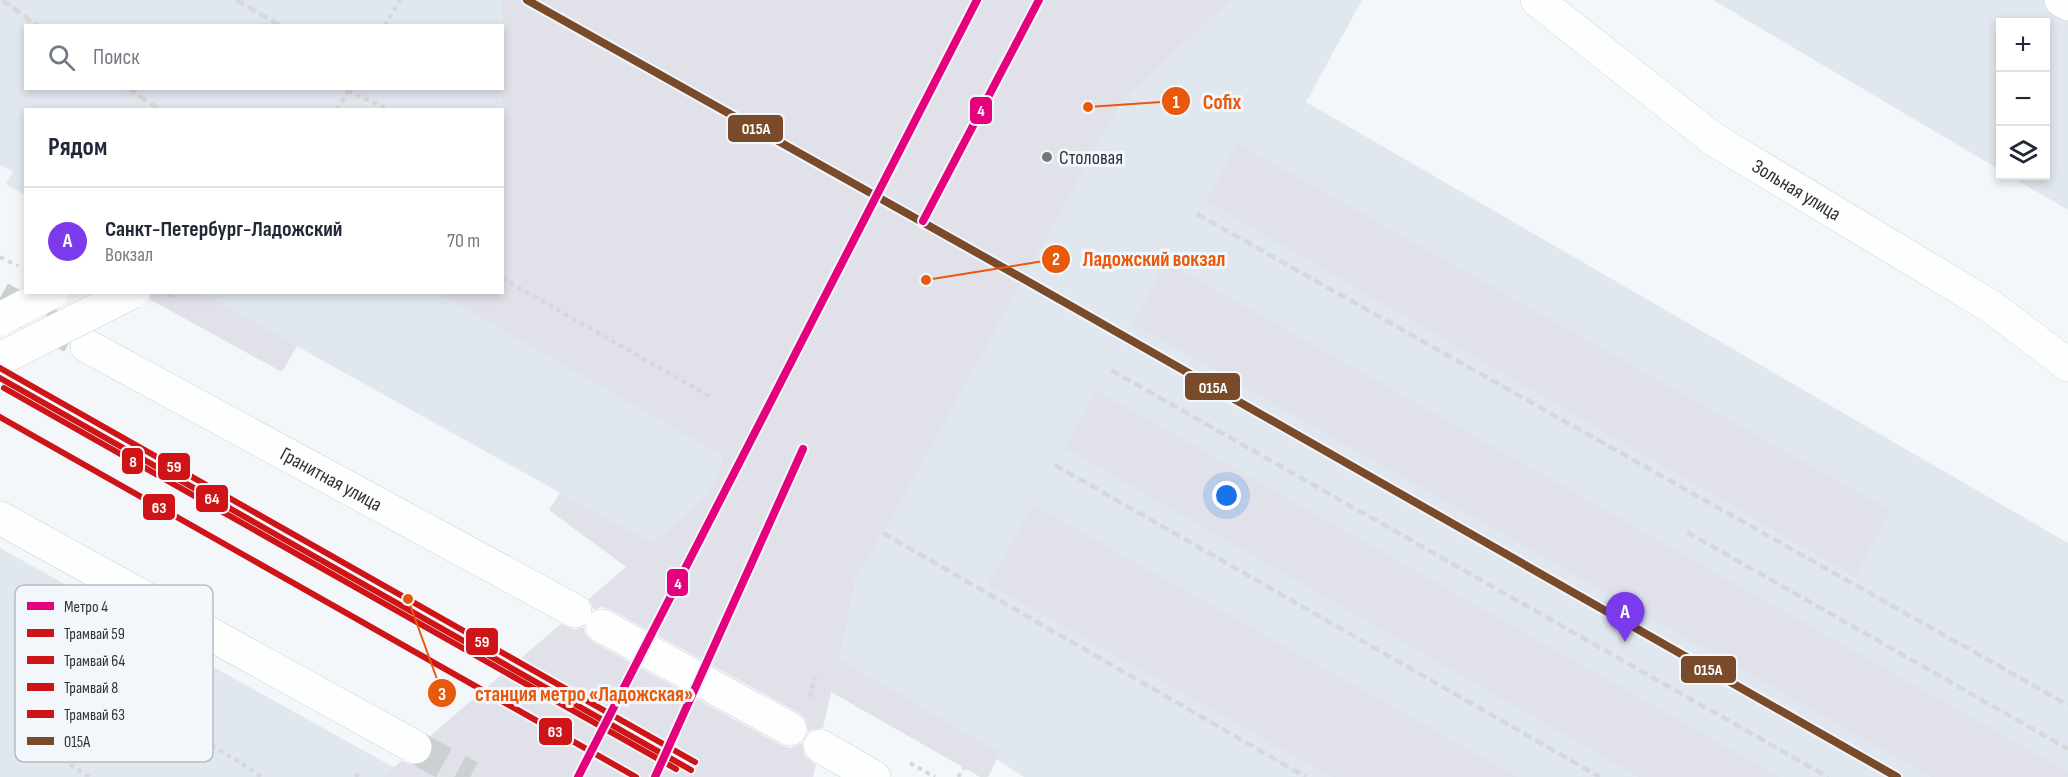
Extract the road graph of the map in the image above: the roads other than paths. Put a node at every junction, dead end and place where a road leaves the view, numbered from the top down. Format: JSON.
{"nodes":[{"id":1,"x":1537,"y":0,"type":"edge"},
{"id":2,"x":2061,"y":0,"type":"edge"},
{"id":3,"x":2068,"y":4,"type":"edge"},
{"id":4,"x":48,"y":294,"type":"edge"},
{"id":5,"x":128,"y":294,"type":"edge"},
{"id":6,"x":0,"y":319,"type":"edge"},
{"id":7,"x":87,"y":346,"type":"tunnel mouth"},
{"id":8,"x":0,"y":359,"type":"edge"},
{"id":9,"x":2068,"y":365,"type":"edge"},
{"id":10,"x":0,"y":518,"type":"edge"},
{"id":11,"x":121,"y":585,"type":"edge"},
{"id":12,"x":213,"y":636,"type":"edge"},
{"id":13,"x":789,"y":729,"type":"dead end"},
{"id":14,"x":820,"y":746,"type":"dead end"},
{"id":15,"x":415,"y":747,"type":"tunnel mouth"},
{"id":16,"x":874,"y":777,"type":"edge"}],
"edges":[{"from":1,"to":9,"type":"street","name":"Зольная улица"},
{"from":2,"to":3,"type":"street"},
{"from":4,"to":6,"type":"street","bridge":true},
{"from":5,"to":8,"type":"street","bridge":true},
{"from":7,"to":13,"type":"street","name":"Гранитная улица"},
{"from":10,"to":11,"type":"street"},
{"from":12,"to":15,"type":"street"},
{"from":14,"to":16,"type":"street"}]}
